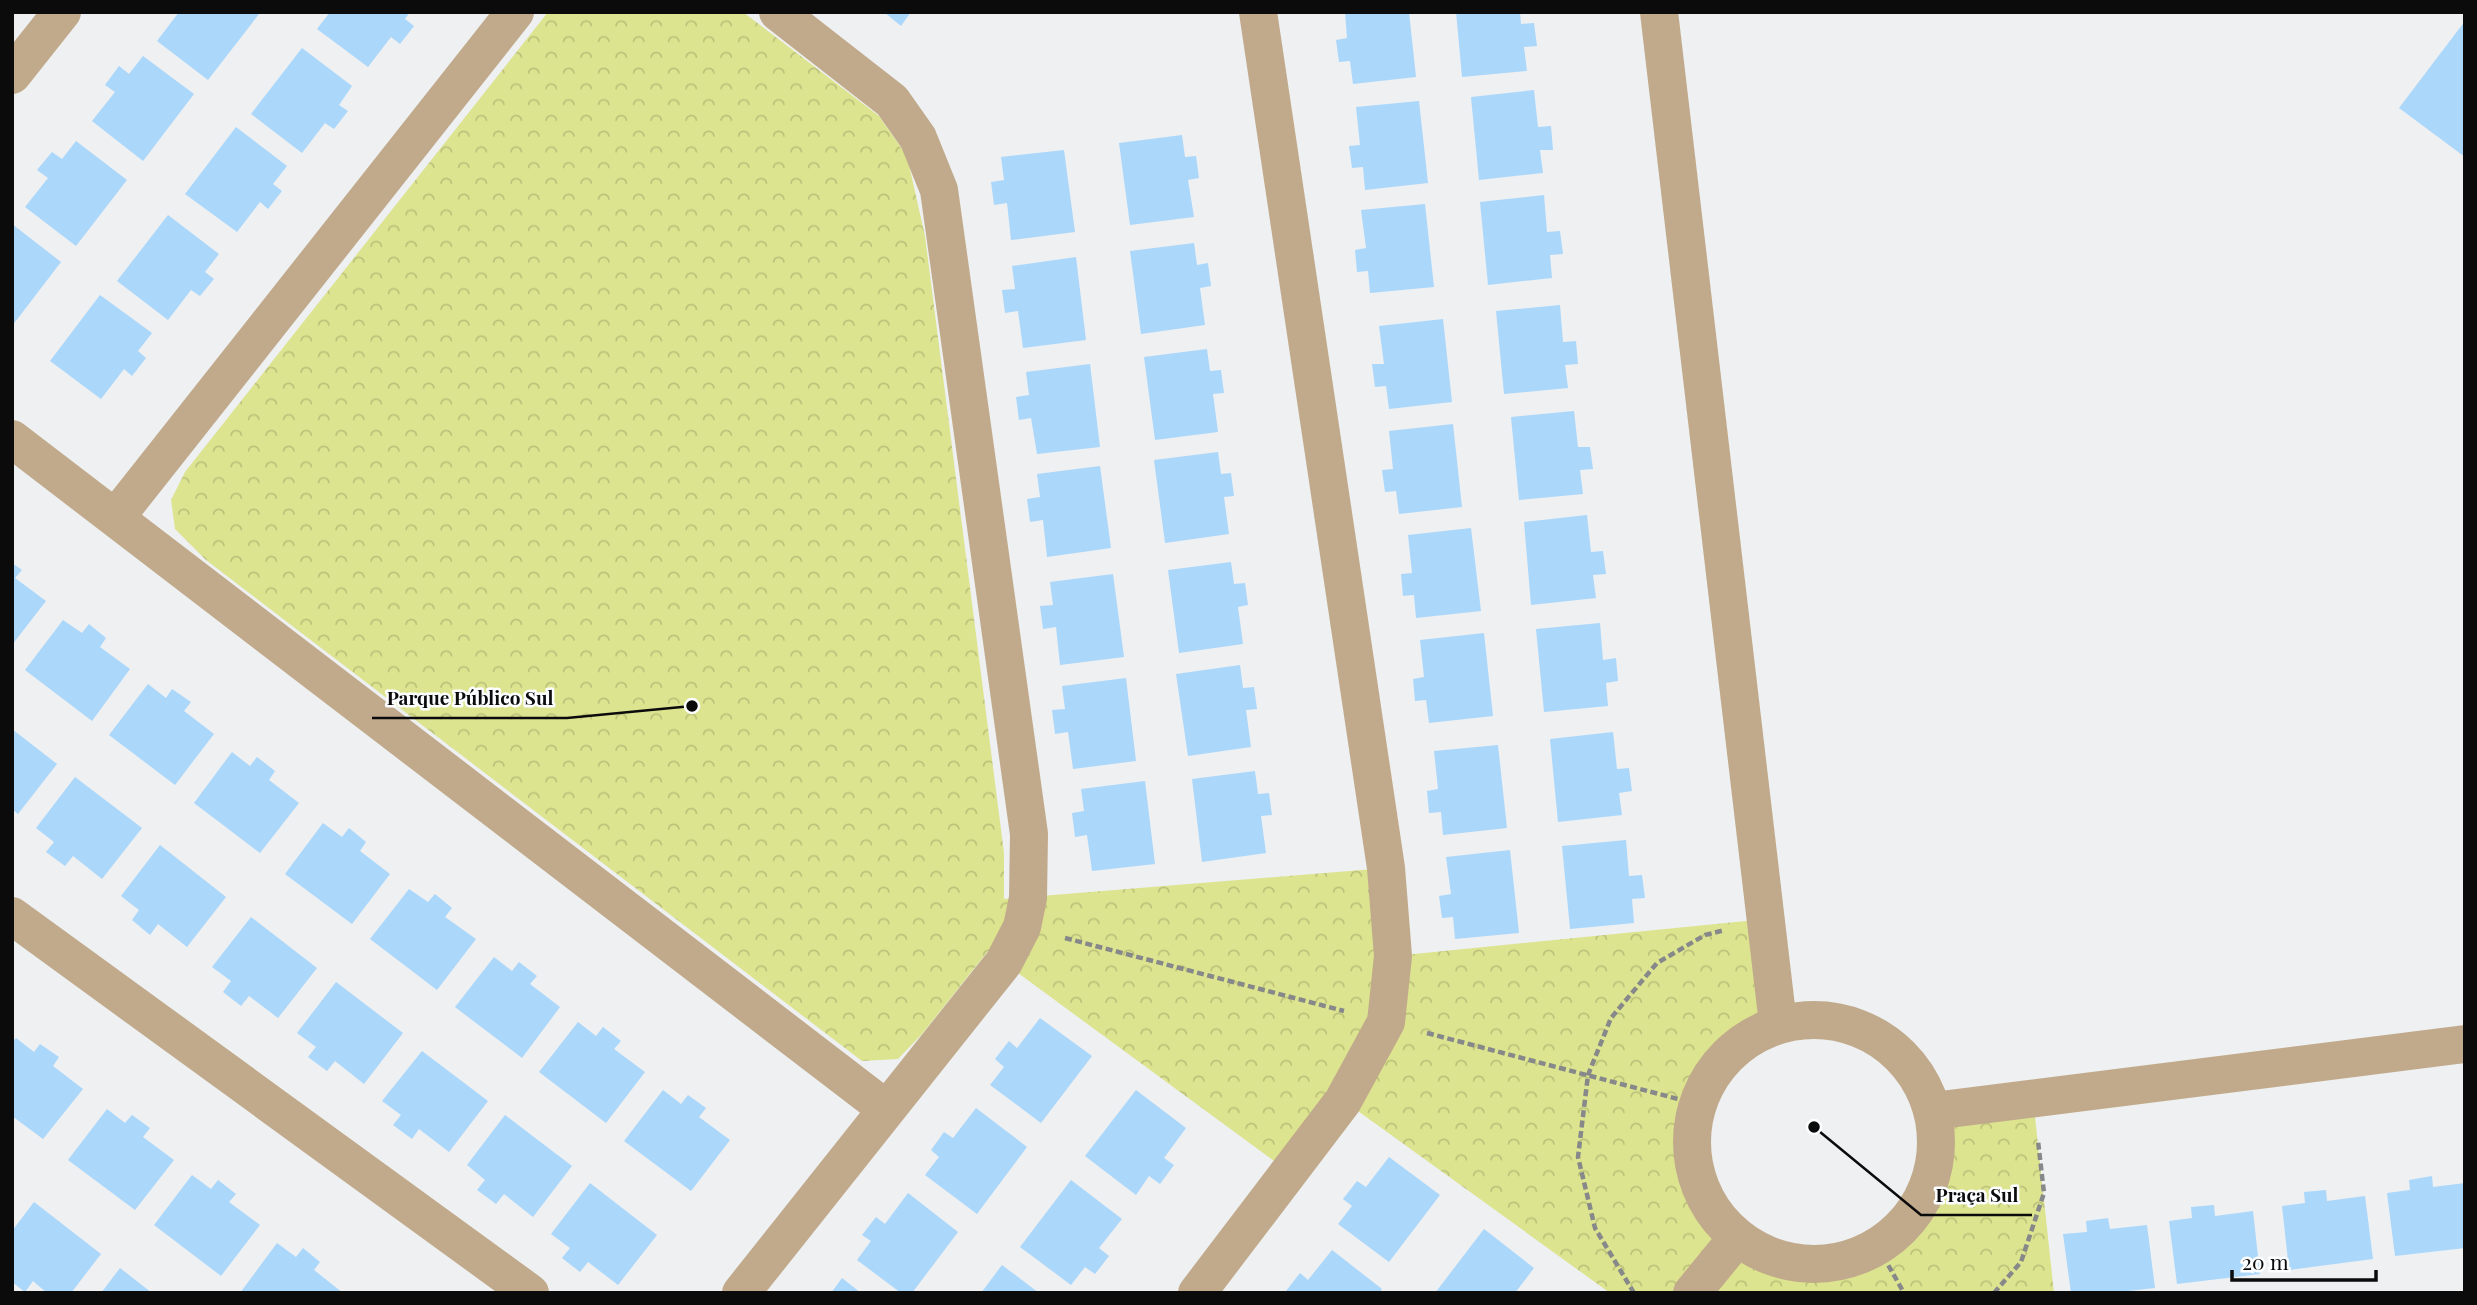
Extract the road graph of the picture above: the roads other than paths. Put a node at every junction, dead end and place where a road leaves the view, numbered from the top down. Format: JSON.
{"nodes":[{"id":1,"x":62,"y":12,"type":"edge"},
{"id":2,"x":515,"y":12,"type":"edge"},
{"id":3,"x":778,"y":12,"type":"edge"},
{"id":4,"x":1258,"y":12,"type":"edge"},
{"id":5,"x":1659,"y":12,"type":"edge"},
{"id":6,"x":12,"y":75,"type":"edge"},
{"id":7,"x":12,"y":439,"type":"edge"},
{"id":8,"x":116,"y":517,"type":"junction"},
{"id":9,"x":12,"y":916,"type":"edge"},
{"id":10,"x":1778,"y":1024,"type":"junction"},
{"id":11,"x":2465,"y":1044,"type":"edge"},
{"id":12,"x":886,"y":1108,"type":"junction"},
{"id":13,"x":1933,"y":1111,"type":"junction"},
{"id":14,"x":1737,"y":1238,"type":"junction"},
{"id":15,"x":530,"y":1293,"type":"edge"},
{"id":16,"x":741,"y":1293,"type":"edge"},
{"id":17,"x":1197,"y":1293,"type":"edge"},
{"id":18,"x":1692,"y":1293,"type":"edge"}],
"edges":[{"from":1,"to":6,"type":"street"},
{"from":2,"to":8,"type":"street"},
{"from":3,"to":12,"type":"street"},
{"from":4,"to":17,"type":"street"},
{"from":5,"to":10,"type":"street"},
{"from":7,"to":8,"type":"street"},
{"from":8,"to":12,"type":"street"},
{"from":9,"to":15,"type":"street"},
{"from":10,"to":13,"type":"street"},
{"from":10,"to":14,"type":"street"},
{"from":11,"to":13,"type":"street"},
{"from":12,"to":16,"type":"street"},
{"from":13,"to":14,"type":"street"},
{"from":14,"to":18,"type":"street"}]}
